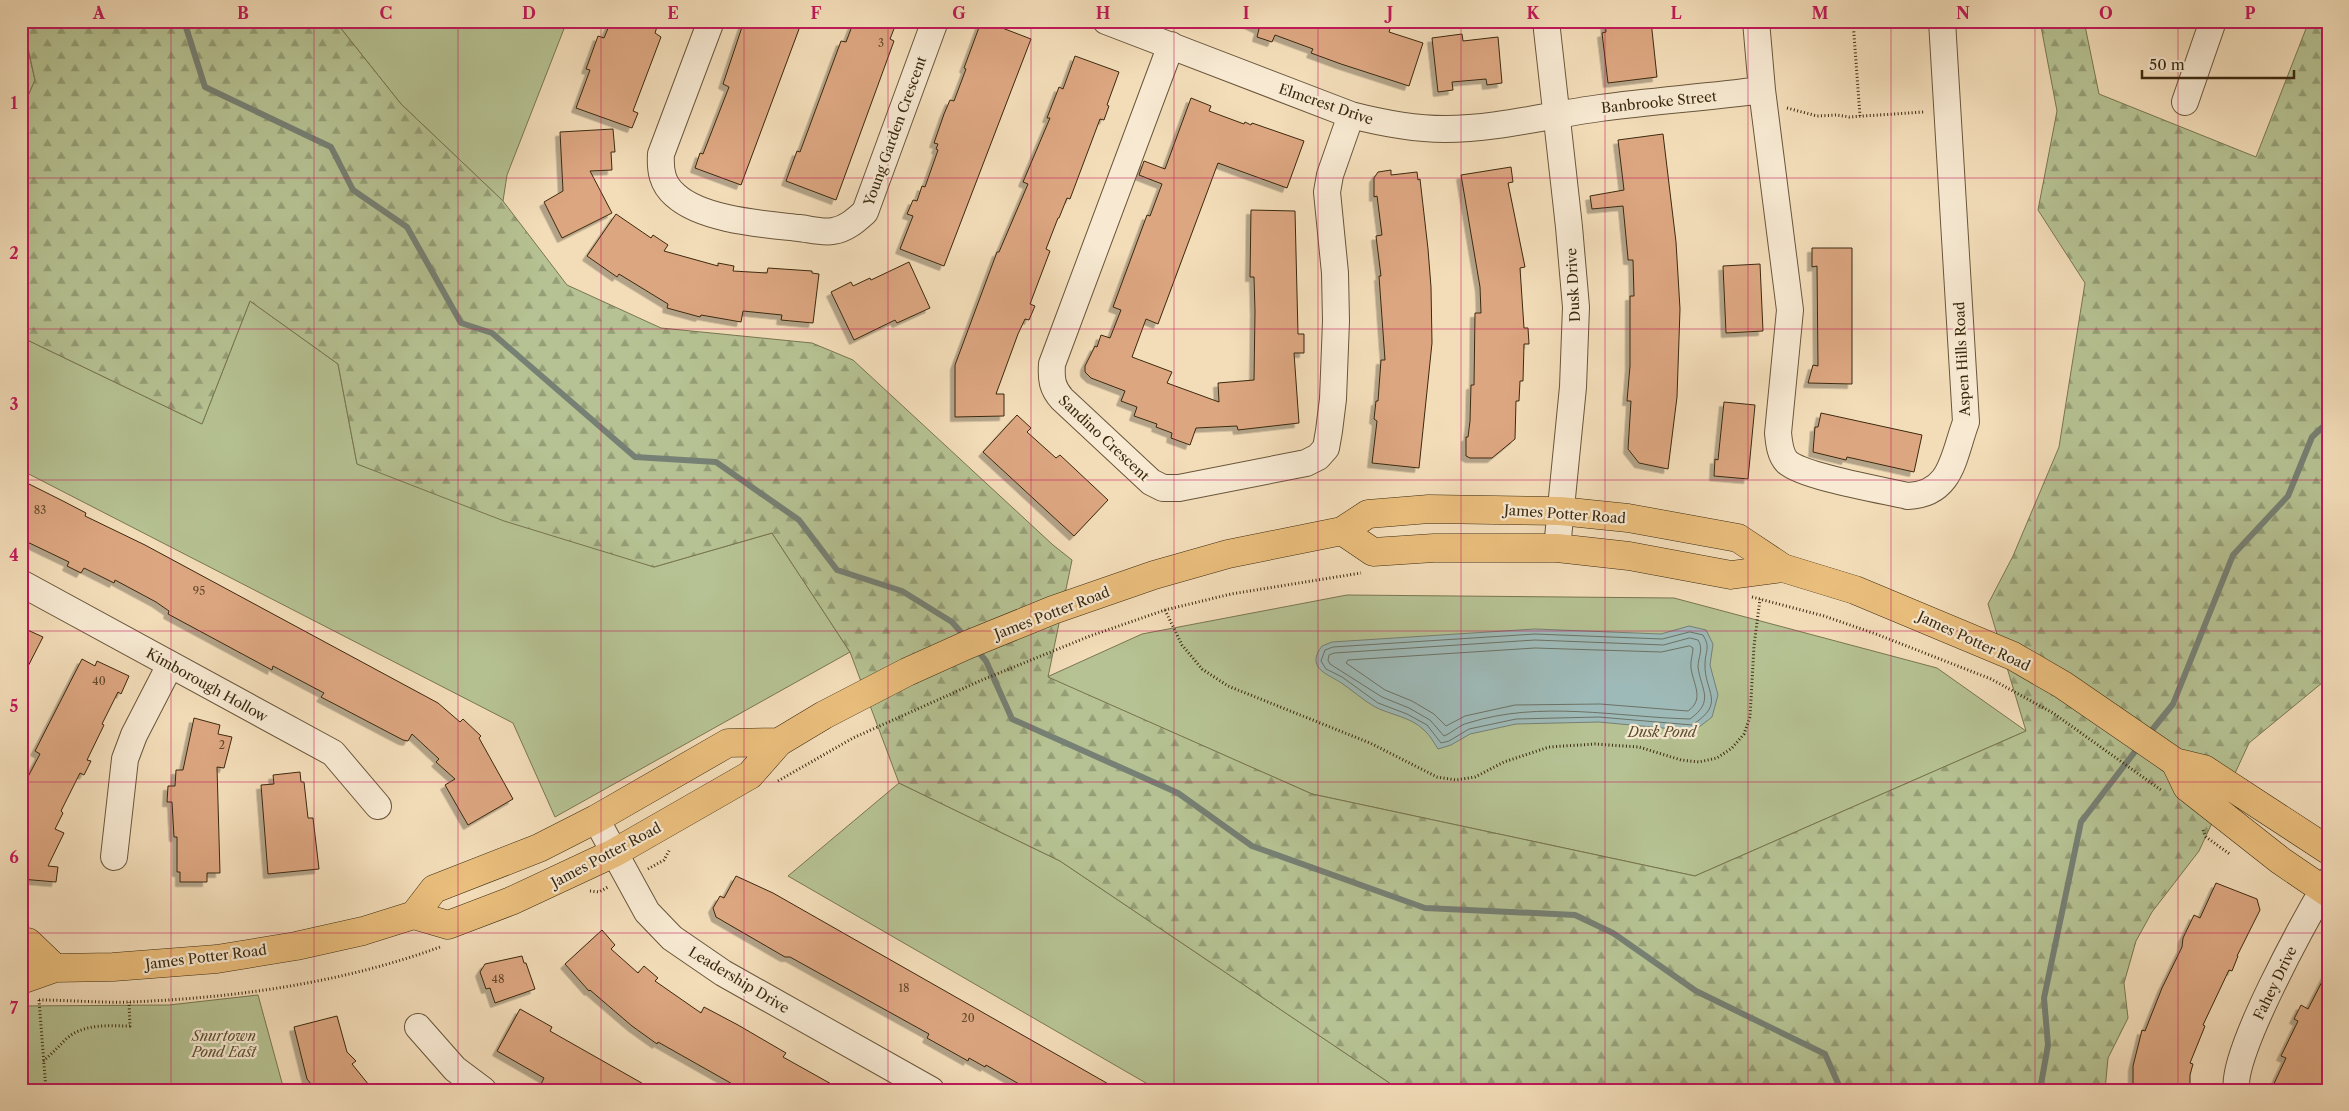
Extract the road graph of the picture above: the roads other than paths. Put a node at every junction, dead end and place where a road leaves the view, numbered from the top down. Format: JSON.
{"nodes":[{"id":1,"x":711,"y":21,"type":"edge"},
{"id":2,"x":935,"y":21,"type":"edge"},
{"id":3,"x":1106,"y":21,"type":"edge"},
{"id":4,"x":1546,"y":21,"type":"edge"},
{"id":5,"x":1756,"y":21,"type":"edge"},
{"id":6,"x":1942,"y":21,"type":"edge"},
{"id":7,"x":2213,"y":21,"type":"edge"},
{"id":8,"x":1171,"y":45,"type":"junction"},
{"id":9,"x":1771,"y":99,"type":"junction"},
{"id":10,"x":2185,"y":102,"type":"dead end"},
{"id":11,"x":1351,"y":115,"type":"junction"},
{"id":12,"x":1557,"y":115,"type":"junction"},
{"id":13,"x":1560,"y":511,"type":"junction"},
{"id":14,"x":1342,"y":531,"type":"junction"},
{"id":15,"x":1556,"y":548,"type":"junction"},
{"id":16,"x":1783,"y":568,"type":"junction"},
{"id":17,"x":21,"y":583,"type":"edge"},
{"id":18,"x":170,"y":665,"type":"junction"},
{"id":19,"x":779,"y":742,"type":"junction"},
{"id":20,"x":2167,"y":756,"type":"junction"},
{"id":21,"x":378,"y":806,"type":"dead end"},
{"id":22,"x":596,"y":819,"type":"junction"},
{"id":23,"x":2328,"y":850,"type":"edge"},
{"id":24,"x":614,"y":853,"type":"junction"},
{"id":25,"x":114,"y":857,"type":"dead end"},
{"id":26,"x":2326,"y":888,"type":"edge"},
{"id":27,"x":414,"y":916,"type":"junction"},
{"id":28,"x":21,"y":941,"type":"edge"},
{"id":29,"x":55,"y":968,"type":"junction"},
{"id":30,"x":21,"y":980,"type":"edge"},
{"id":31,"x":418,"y":1027,"type":"dead end"},
{"id":32,"x":890,"y":1080,"type":"edge"},
{"id":33,"x":483,"y":1090,"type":"edge"},
{"id":34,"x":931,"y":1090,"type":"edge"},
{"id":35,"x":2237,"y":1090,"type":"edge"}],
"edges":[{"from":1,"to":2,"type":"street","name":"Young Garden Crescent"},
{"from":3,"to":8,"type":"street","name":"Elmcrest Drive"},
{"from":4,"to":12,"type":"street","name":"Dusk Drive"},
{"from":5,"to":9,"type":"street","name":"Aspen Hills Road"},
{"from":6,"to":9,"type":"street","name":"Aspen Hills Road"},
{"from":7,"to":10,"type":"street"},
{"from":8,"to":11,"type":"street","name":"Elmcrest Drive"},
{"from":8,"to":11,"type":"street","name":"Sandino Crescent"},
{"from":9,"to":12,"type":"street","name":"Banbrooke Street"},
{"from":11,"to":12,"type":"street","name":"Elmcrest Drive"},
{"from":12,"to":13,"type":"street","name":"Dusk Drive"},
{"from":13,"to":14,"type":"main road","name":"James Potter Road"},
{"from":13,"to":15,"type":"street","name":"Dusk Drive"},
{"from":13,"to":16,"type":"main road","name":"James Potter Road"},
{"from":14,"to":15,"type":"main road","name":"James Potter Road"},
{"from":14,"to":19,"type":"main road","name":"James Potter Road"},
{"from":15,"to":16,"type":"main road","name":"James Potter Road"},
{"from":16,"to":20,"type":"main road","name":"James Potter Road"},
{"from":17,"to":18,"type":"street","name":"Kimborough Hollow"},
{"from":18,"to":21,"type":"street","name":"Kimborough Hollow"},
{"from":18,"to":25,"type":"street"},
{"from":19,"to":22,"type":"main road","name":"James Potter Road"},
{"from":19,"to":24,"type":"main road","name":"James Potter Road"},
{"from":20,"to":23,"type":"main road","name":"James Potter Road"},
{"from":20,"to":26,"type":"main road","name":"James Potter Road"},
{"from":22,"to":24,"type":"street","name":"Leadership Drive"},
{"from":22,"to":27,"type":"main road","name":"James Potter Road"},
{"from":24,"to":27,"type":"main road","name":"James Potter Road"},
{"from":24,"to":32,"type":"street","name":"Leadership Drive"},
{"from":26,"to":35,"type":"street","name":"Fahey Drive"},
{"from":27,"to":29,"type":"main road","name":"James Potter Road"},
{"from":28,"to":29,"type":"main road"},
{"from":29,"to":30,"type":"main road","name":"James Potter Road"},
{"from":31,"to":33,"type":"street"},
{"from":32,"to":34,"type":"street","name":"Leadership Drive"}]}
